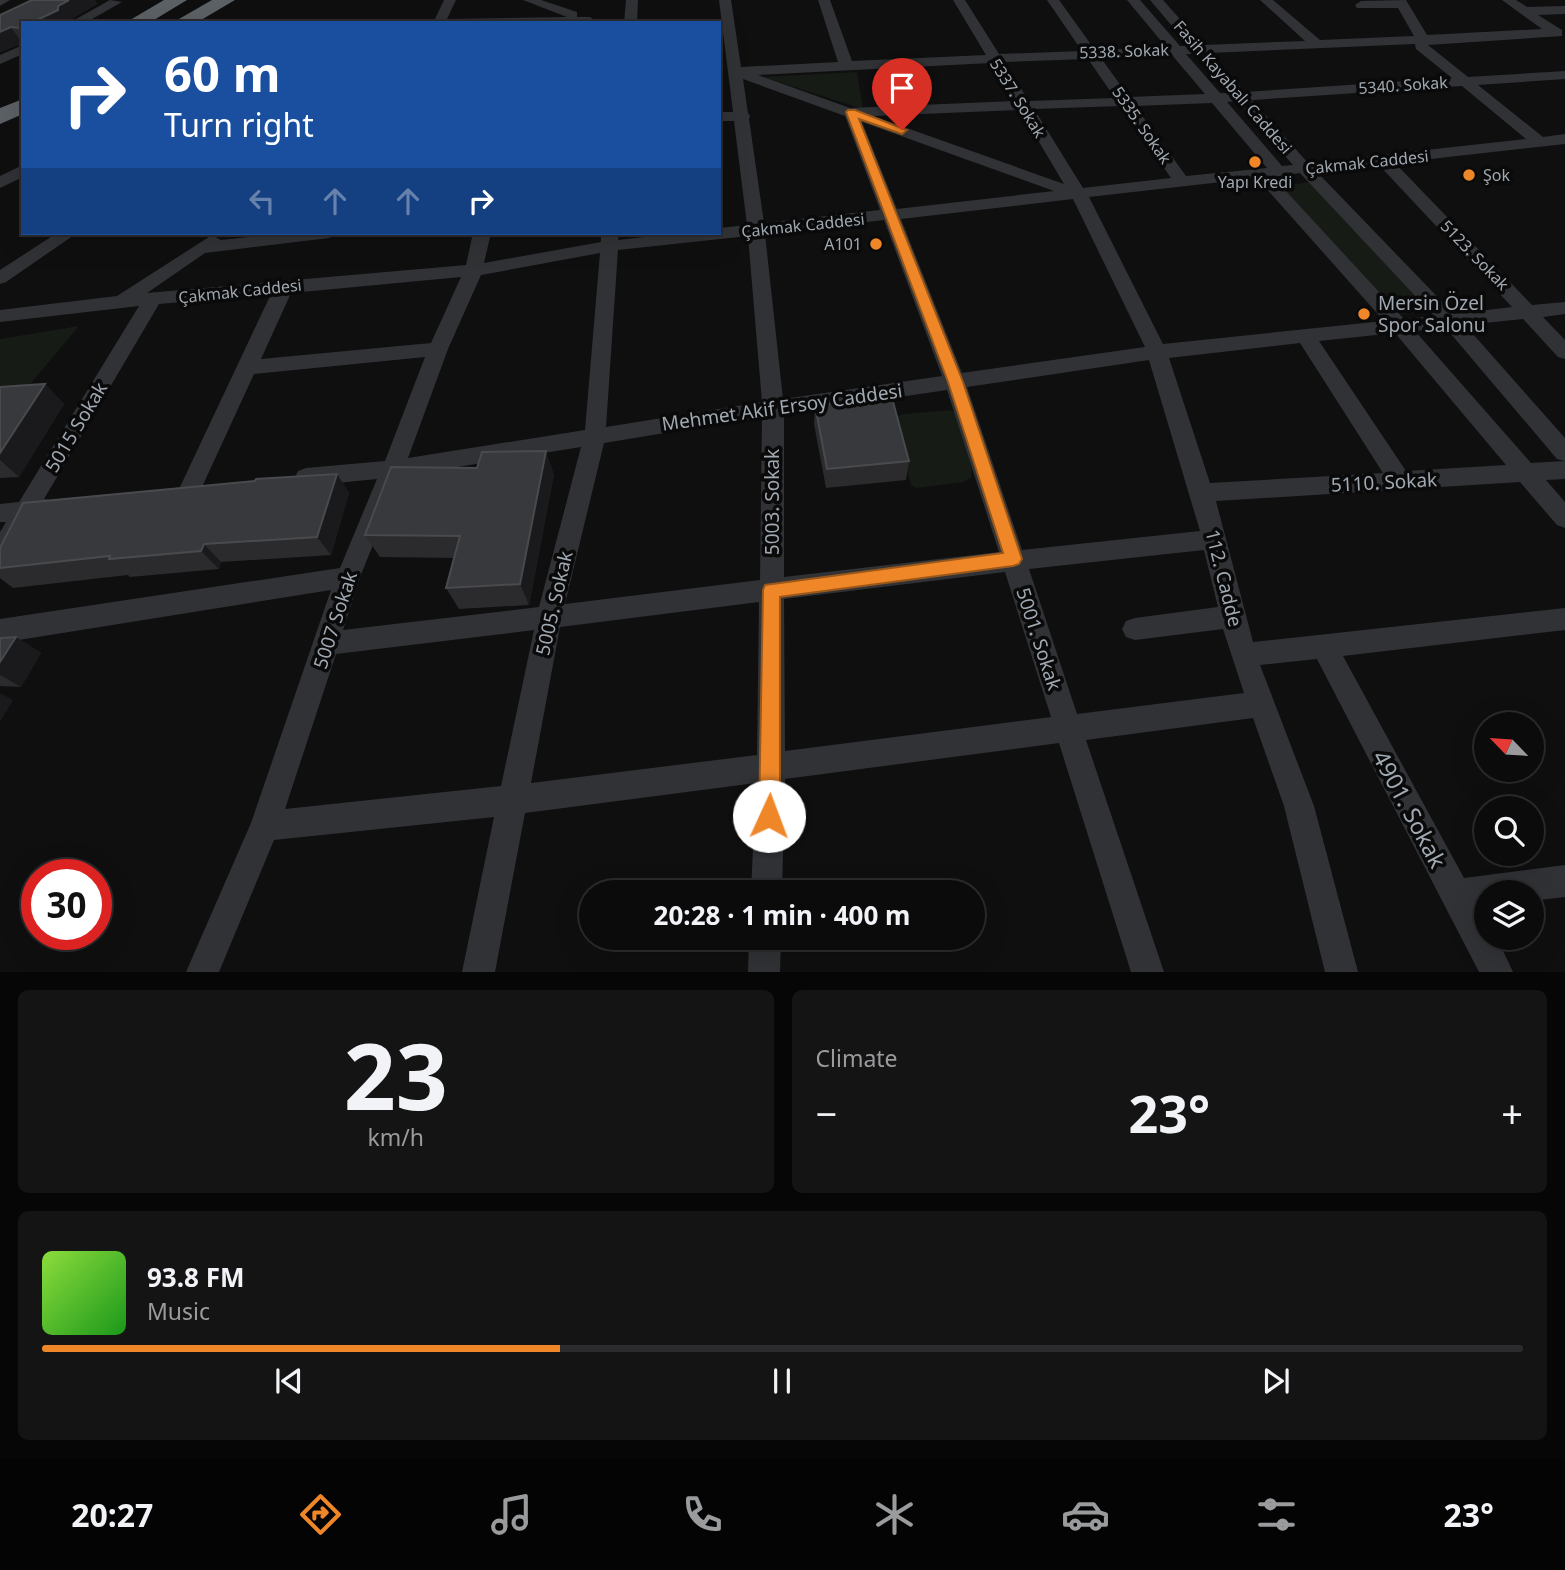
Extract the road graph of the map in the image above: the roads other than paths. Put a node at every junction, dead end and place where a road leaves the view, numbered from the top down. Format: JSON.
{"nodes":[{"id":1,"x":178,"y":0,"type":"edge"},
{"id":2,"x":226,"y":0,"type":"edge"},
{"id":3,"x":450,"y":0,"type":"edge"},
{"id":4,"x":632,"y":0,"type":"edge"},
{"id":5,"x":725,"y":0,"type":"edge"},
{"id":6,"x":824,"y":0,"type":"edge"},
{"id":7,"x":959,"y":0,"type":"edge"},
{"id":8,"x":1053,"y":0,"type":"edge"},
{"id":9,"x":1133,"y":0,"type":"edge"},
{"id":10,"x":1156,"y":0,"type":"edge"},
{"id":11,"x":1266,"y":0,"type":"edge"},
{"id":12,"x":1508,"y":0,"type":"edge"},
{"id":13,"x":112,"y":1,"type":"edge"},
{"id":14,"x":536,"y":1,"type":"edge"},
{"id":15,"x":1401,"y":2,"type":"edge"},
{"id":16,"x":1361,"y":5,"type":"dead end"},
{"id":17,"x":1565,"y":10,"type":"edge"},
{"id":18,"x":1525,"y":11,"type":"junction"},
{"id":19,"x":78,"y":21,"type":"edge"},
{"id":20,"x":138,"y":21,"type":"edge"},
{"id":21,"x":185,"y":21,"type":"edge"},
{"id":22,"x":441,"y":21,"type":"edge"},
{"id":23,"x":534,"y":21,"type":"edge"},
{"id":24,"x":590,"y":21,"type":"edge"},
{"id":25,"x":629,"y":21,"type":"edge"},
{"id":26,"x":1560,"y":35,"type":"edge"},
{"id":27,"x":1423,"y":40,"type":"junction"},
{"id":28,"x":1315,"y":43,"type":"junction"},
{"id":29,"x":19,"y":46,"type":"edge"},
{"id":30,"x":1175,"y":49,"type":"junction"},
{"id":31,"x":1199,"y":49,"type":"junction"},
{"id":32,"x":1091,"y":53,"type":"junction"},
{"id":33,"x":991,"y":57,"type":"junction"},
{"id":34,"x":0,"y":60,"type":"edge"},
{"id":35,"x":846,"y":65,"type":"junction"},
{"id":36,"x":727,"y":69,"type":"edge"},
{"id":37,"x":1565,"y":75,"type":"edge"},
{"id":38,"x":1462,"y":82,"type":"junction"},
{"id":39,"x":1240,"y":95,"type":"junction"},
{"id":40,"x":1217,"y":98,"type":"junction"},
{"id":41,"x":1125,"y":102,"type":"junction"},
{"id":42,"x":21,"y":106,"type":"edge"},
{"id":43,"x":1023,"y":107,"type":"junction"},
{"id":44,"x":851,"y":112,"type":"junction"},
{"id":45,"x":743,"y":116,"type":"junction"},
{"id":46,"x":0,"y":117,"type":"edge"},
{"id":47,"x":721,"y":117,"type":"edge"},
{"id":48,"x":1564,"y":141,"type":"edge"},
{"id":49,"x":1540,"y":142,"type":"junction"},
{"id":50,"x":1384,"y":160,"type":"junction"},
{"id":51,"x":1305,"y":169,"type":"junction"},
{"id":52,"x":21,"y":171,"type":"edge"},
{"id":53,"x":1270,"y":173,"type":"junction"},
{"id":54,"x":0,"y":183,"type":"edge"},
{"id":55,"x":1182,"y":183,"type":"junction"},
{"id":56,"x":1079,"y":194,"type":"junction"},
{"id":57,"x":892,"y":215,"type":"junction"},
{"id":58,"x":756,"y":230,"type":"junction"},
{"id":59,"x":721,"y":232,"type":"edge"},
{"id":60,"x":65,"y":235,"type":"edge"},
{"id":61,"x":219,"y":235,"type":"edge"},
{"id":62,"x":312,"y":235,"type":"edge"},
{"id":63,"x":482,"y":235,"type":"edge"},
{"id":64,"x":674,"y":235,"type":"edge"},
{"id":65,"x":609,"y":239,"type":"edge"},
{"id":66,"x":201,"y":248,"type":"junction"},
{"id":67,"x":474,"y":270,"type":"junction"},
{"id":68,"x":0,"y":278,"type":"edge"},
{"id":69,"x":284,"y":287,"type":"junction"},
{"id":70,"x":152,"y":300,"type":"junction"},
{"id":71,"x":122,"y":301,"type":"junction"},
{"id":72,"x":1565,"y":308,"type":"edge"},
{"id":73,"x":1528,"y":312,"type":"junction"},
{"id":74,"x":0,"y":316,"type":"edge"},
{"id":75,"x":1449,"y":320,"type":"junction"},
{"id":76,"x":1399,"y":325,"type":"junction"},
{"id":77,"x":1305,"y":336,"type":"junction"},
{"id":78,"x":438,"y":349,"type":"junction"},
{"id":79,"x":1157,"y":352,"type":"junction"},
{"id":80,"x":1565,"y":352,"type":"edge"},
{"id":81,"x":248,"y":367,"type":"junction"},
{"id":82,"x":955,"y":382,"type":"junction"},
{"id":83,"x":773,"y":408,"type":"junction"},
{"id":84,"x":595,"y":436,"type":"junction"},
{"id":85,"x":1565,"y":453,"type":"edge"},
{"id":86,"x":393,"y":469,"type":"junction"},
{"id":87,"x":1565,"y":470,"type":"edge"},
{"id":88,"x":1527,"y":474,"type":"junction"},
{"id":89,"x":286,"y":479,"type":"edge"},
{"id":90,"x":1400,"y":481,"type":"junction"},
{"id":91,"x":218,"y":485,"type":"edge"},
{"id":92,"x":191,"y":487,"type":"junction"},
{"id":93,"x":164,"y":491,"type":"edge"},
{"id":94,"x":1202,"y":494,"type":"junction"},
{"id":95,"x":68,"y":505,"type":"edge"},
{"id":96,"x":26,"y":511,"type":"junction"},
{"id":97,"x":0,"y":513,"type":"edge"},
{"id":98,"x":1565,"y":519,"type":"edge"},
{"id":99,"x":1213,"y":539,"type":"junction"},
{"id":100,"x":0,"y":553,"type":"edge"},
{"id":101,"x":1013,"y":559,"type":"junction"},
{"id":102,"x":348,"y":577,"type":"junction"},
{"id":103,"x":771,"y":590,"type":"junction"},
{"id":104,"x":1234,"y":616,"type":"junction"},
{"id":105,"x":549,"y":618,"type":"junction"},
{"id":106,"x":1565,"y":619,"type":"edge"},
{"id":107,"x":1135,"y":629,"type":"dead end"},
{"id":108,"x":0,"y":631,"type":"edge"},
{"id":109,"x":328,"y":643,"type":"junction"},
{"id":110,"x":1324,"y":646,"type":"junction"},
{"id":111,"x":1243,"y":655,"type":"junction"},
{"id":112,"x":1261,"y":704,"type":"junction"},
{"id":113,"x":1069,"y":729,"type":"junction"},
{"id":114,"x":771,"y":765,"type":"junction"},
{"id":115,"x":512,"y":800,"type":"junction"},
{"id":116,"x":265,"y":825,"type":"junction"},
{"id":117,"x":767,"y":880,"type":"edge"},
{"id":118,"x":1565,"y":881,"type":"edge"},
{"id":119,"x":1455,"y":895,"type":"junction"},
{"id":120,"x":765,"y":950,"type":"edge"},
{"id":121,"x":202,"y":971,"type":"edge"},
{"id":122,"x":478,"y":971,"type":"edge"},
{"id":123,"x":764,"y":971,"type":"edge"},
{"id":124,"x":1148,"y":971,"type":"edge"},
{"id":125,"x":1342,"y":971,"type":"edge"},
{"id":126,"x":1497,"y":971,"type":"edge"}],
"edges":[{"from":1,"to":20,"type":"highway"},
{"from":2,"to":21,"type":"highway"},
{"from":3,"to":22,"type":"street"},
{"from":4,"to":25,"type":"street"},
{"from":5,"to":36,"type":"street","name":"5003. Sokak"},
{"from":6,"to":35,"type":"street"},
{"from":7,"to":33,"type":"street","name":"5337. Sokak"},
{"from":8,"to":32,"type":"street","name":"5335. Sokak"},
{"from":9,"to":30,"type":"street","name":"Fasih Kayabalı Caddesi"},
{"from":10,"to":31,"type":"street","name":"Fasih Kayabalı Caddesi"},
{"from":11,"to":28,"type":"street"},
{"from":12,"to":18,"type":"street"},
{"from":13,"to":19,"type":"street"},
{"from":14,"to":23,"type":"street"},
{"from":14,"to":24,"type":"street"},
{"from":15,"to":16,"type":"street"},
{"from":15,"to":27,"type":"street"},
{"from":17,"to":18,"type":"street"},
{"from":18,"to":26,"type":"street"},
{"from":26,"to":27,"type":"street","name":"5338. Sokak"},
{"from":27,"to":28,"type":"street","name":"5338. Sokak"},
{"from":27,"to":38,"type":"street"},
{"from":28,"to":31,"type":"street","name":"5338. Sokak"},
{"from":29,"to":34,"type":"street"},
{"from":30,"to":31,"type":"street","name":"5338. Sokak"},
{"from":30,"to":32,"type":"street","name":"5338. Sokak"},
{"from":30,"to":40,"type":"street","name":"Fasih Kayabalı Caddesi"},
{"from":31,"to":39,"type":"street","name":"Fasih Kayabalı Caddesi"},
{"from":32,"to":33,"type":"street","name":"5338. Sokak"},
{"from":32,"to":41,"type":"street","name":"5335. Sokak"},
{"from":33,"to":35,"type":"street","name":"5338. Sokak"},
{"from":33,"to":43,"type":"street","name":"5337. Sokak"},
{"from":35,"to":36,"type":"street","name":"5338. Sokak"},
{"from":36,"to":44,"type":"street"},
{"from":36,"to":45,"type":"street","name":"5003. Sokak"},
{"from":37,"to":38,"type":"street","name":"5340. Sokak"},
{"from":38,"to":39,"type":"street","name":"5340. Sokak"},
{"from":38,"to":49,"type":"street"},
{"from":39,"to":40,"type":"street","name":"5340. Sokak"},
{"from":39,"to":51,"type":"street","name":"Fasih Kayabalı Caddesi"},
{"from":40,"to":41,"type":"street","name":"5340. Sokak"},
{"from":40,"to":53,"type":"street","name":"Fasih Kayabalı Caddesi"},
{"from":41,"to":43,"type":"street","name":"5340. Sokak"},
{"from":41,"to":55,"type":"street","name":"5335. Sokak"},
{"from":42,"to":46,"type":"highway"},
{"from":43,"to":44,"type":"street","name":"5340. Sokak"},
{"from":43,"to":56,"type":"street","name":"5337. Sokak"},
{"from":44,"to":56,"type":"street"},
{"from":44,"to":57,"type":"street","name":"5001. Sokak"},
{"from":45,"to":47,"type":"street"},
{"from":45,"to":58,"type":"street","name":"5003. Sokak"},
{"from":48,"to":49,"type":"street","name":"Çakmak Caddesi"},
{"from":49,"to":50,"type":"street","name":"Çakmak Caddesi"},
{"from":50,"to":51,"type":"street","name":"Çakmak Caddesi"},
{"from":50,"to":73,"type":"street","name":"5123. Sokak"},
{"from":51,"to":53,"type":"street","name":"Çakmak Caddesi"},
{"from":51,"to":75,"type":"street","name":"Fasih Kayabalı Caddesi"},
{"from":52,"to":54,"type":"street"},
{"from":53,"to":55,"type":"street","name":"Çakmak Caddesi"},
{"from":53,"to":76,"type":"street","name":"Fasih Kayabalı Caddesi"},
{"from":55,"to":56,"type":"street","name":"Çakmak Caddesi"},
{"from":56,"to":57,"type":"street","name":"Çakmak Caddesi"},
{"from":56,"to":79,"type":"street","name":"112. Cadde"},
{"from":57,"to":58,"type":"street","name":"Çakmak Caddesi"},
{"from":57,"to":82,"type":"street","name":"5001. Sokak"},
{"from":58,"to":59,"type":"street","name":"Çakmak Caddesi"},
{"from":58,"to":83,"type":"street","name":"5003. Sokak"},
{"from":60,"to":68,"type":"street"},
{"from":61,"to":66,"type":"street"},
{"from":62,"to":66,"type":"street"},
{"from":63,"to":67,"type":"street","name":"5007 Sokak"},
{"from":64,"to":65,"type":"street","name":"Çakmak Caddesi"},
{"from":65,"to":67,"type":"street","name":"Çakmak Caddesi"},
{"from":65,"to":84,"type":"street","name":"5005. Sokak"},
{"from":66,"to":71,"type":"street"},
{"from":67,"to":69,"type":"street","name":"Çakmak Caddesi"},
{"from":67,"to":78,"type":"street","name":"5007 Sokak"},
{"from":69,"to":70,"type":"street","name":"Çakmak Caddesi"},
{"from":69,"to":81,"type":"street"},
{"from":70,"to":71,"type":"street","name":"Çakmak Caddesi"},
{"from":70,"to":96,"type":"street","name":"5015 Sokak"},
{"from":71,"to":74,"type":"street","name":"Çakmak Caddesi"},
{"from":72,"to":73,"type":"street","name":"Mehmet Akif Ersoy Caddesi"},
{"from":73,"to":75,"type":"street","name":"Mehmet Akif Ersoy Caddesi"},
{"from":73,"to":80,"type":"street","name":"5123. Sokak"},
{"from":75,"to":76,"type":"street","name":"Mehmet Akif Ersoy Caddesi"},
{"from":75,"to":85,"type":"street","name":"Fasih Kayabalı Caddesi"},
{"from":76,"to":77,"type":"street","name":"Mehmet Akif Ersoy Caddesi"},
{"from":76,"to":88,"type":"street","name":"Fasih Kayabalı Caddesi"},
{"from":77,"to":79,"type":"street","name":"Mehmet Akif Ersoy Caddesi"},
{"from":77,"to":90,"type":"street"},
{"from":78,"to":81,"type":"street"},
{"from":78,"to":86,"type":"street","name":"5007 Sokak"},
{"from":79,"to":82,"type":"street","name":"Mehmet Akif Ersoy Caddesi"},
{"from":79,"to":94,"type":"street","name":"112. Cadde"},
{"from":81,"to":92,"type":"street"},
{"from":82,"to":83,"type":"street","name":"Mehmet Akif Ersoy Caddesi"},
{"from":82,"to":101,"type":"street","name":"5001. Sokak"},
{"from":83,"to":84,"type":"street","name":"Mehmet Akif Ersoy Caddesi"},
{"from":83,"to":103,"type":"street","name":"5003. Sokak"},
{"from":84,"to":86,"type":"street","name":"Mehmet Akif Ersoy Caddesi"},
{"from":84,"to":105,"type":"street","name":"5005. Sokak"},
{"from":86,"to":89,"type":"street","name":"Mehmet Akif Ersoy Caddesi"},
{"from":86,"to":102,"type":"street","name":"5007 Sokak"},
{"from":87,"to":88,"type":"street","name":"5110. Sokak"},
{"from":88,"to":90,"type":"street","name":"5110. Sokak"},
{"from":88,"to":98,"type":"street","name":"Fasih Kayabalı Caddesi"},
{"from":90,"to":94,"type":"street","name":"5110. Sokak"},
{"from":91,"to":92,"type":"street"},
{"from":92,"to":93,"type":"street"},
{"from":94,"to":99,"type":"street","name":"112. Cadde"},
{"from":95,"to":96,"type":"street"},
{"from":96,"to":97,"type":"street"},
{"from":96,"to":100,"type":"street","name":"5015 Sokak"},
{"from":99,"to":101,"type":"street"},
{"from":99,"to":104,"type":"street","name":"112. Cadde"},
{"from":101,"to":103,"type":"street"},
{"from":101,"to":113,"type":"street","name":"5001. Sokak"},
{"from":102,"to":108,"type":"street"},
{"from":102,"to":109,"type":"street","name":"5007 Sokak"},
{"from":103,"to":105,"type":"street"},
{"from":103,"to":114,"type":"street","name":"5003. Sokak"},
{"from":104,"to":107,"type":"street"},
{"from":104,"to":111,"type":"street","name":"112. Cadde"},
{"from":105,"to":109,"type":"street"},
{"from":105,"to":115,"type":"street","name":"5005. Sokak"},
{"from":106,"to":110,"type":"street"},
{"from":109,"to":116,"type":"street","name":"5007 Sokak"},
{"from":110,"to":111,"type":"street"},
{"from":110,"to":119,"type":"street","name":"4901. Sokak"},
{"from":111,"to":112,"type":"street","name":"112. Cadde"},
{"from":112,"to":113,"type":"street"},
{"from":112,"to":125,"type":"street","name":"112. Cadde"},
{"from":113,"to":114,"type":"street"},
{"from":113,"to":124,"type":"street","name":"5001. Sokak"},
{"from":114,"to":115,"type":"street"},
{"from":114,"to":117,"type":"street","name":"5003. Sokak"},
{"from":115,"to":116,"type":"street"},
{"from":115,"to":122,"type":"street","name":"5005. Sokak"},
{"from":116,"to":121,"type":"street","name":"5007 Sokak"},
{"from":118,"to":119,"type":"street"},
{"from":119,"to":126,"type":"street","name":"4901. Sokak"},
{"from":120,"to":123,"type":"street"}]}
